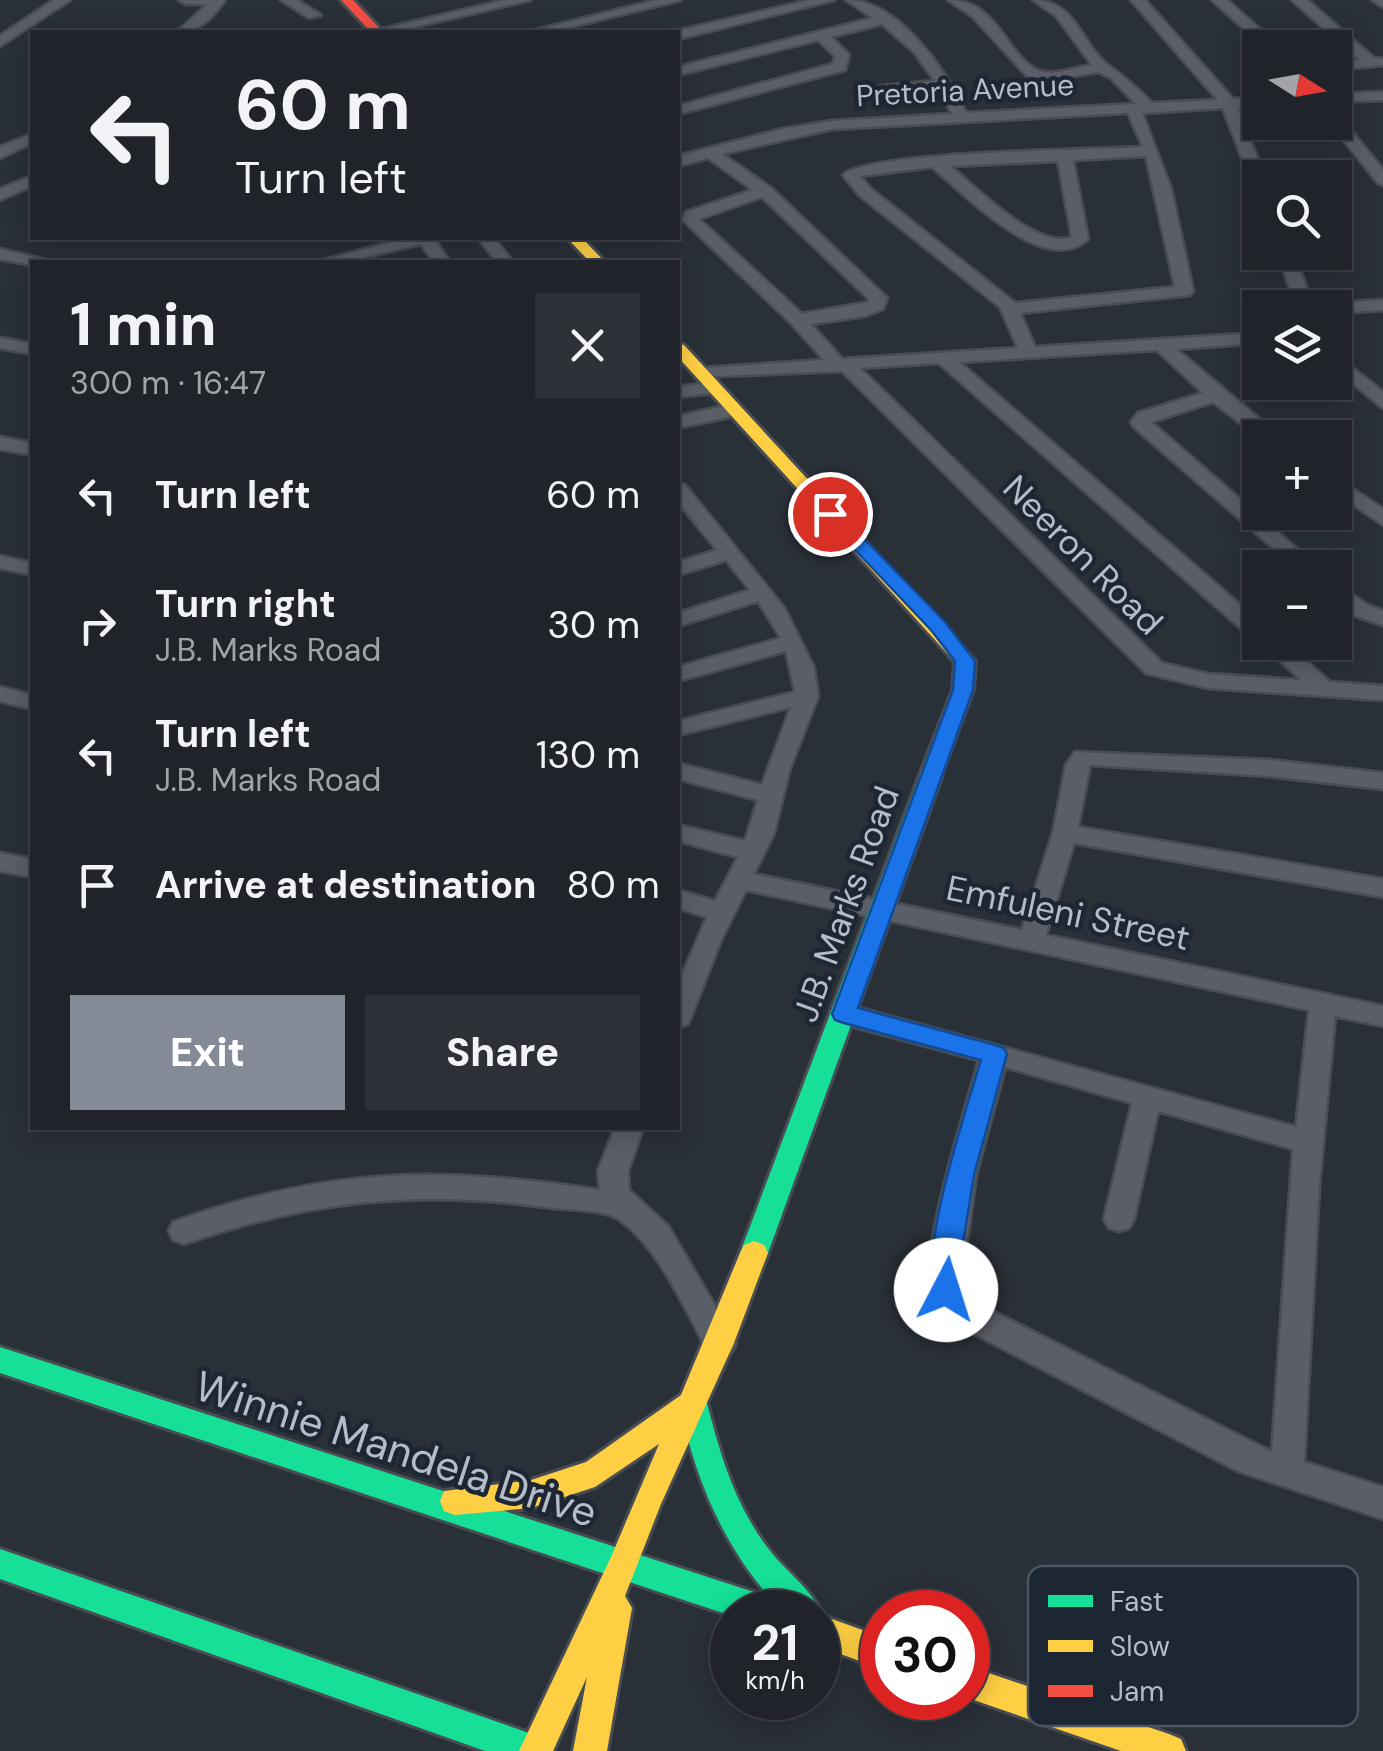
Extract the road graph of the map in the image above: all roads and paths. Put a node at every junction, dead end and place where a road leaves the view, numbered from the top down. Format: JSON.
{"nodes":[{"id":1,"x":62,"y":0,"type":"edge"},
{"id":2,"x":186,"y":0,"type":"edge"},
{"id":3,"x":216,"y":0,"type":"edge"},
{"id":4,"x":288,"y":0,"type":"edge"},
{"id":5,"x":347,"y":0,"type":"edge"},
{"id":6,"x":523,"y":0,"type":"edge"},
{"id":7,"x":674,"y":0,"type":"edge"},
{"id":8,"x":828,"y":0,"type":"edge"},
{"id":9,"x":854,"y":0,"type":"edge"},
{"id":10,"x":955,"y":0,"type":"edge"},
{"id":11,"x":1040,"y":0,"type":"edge"},
{"id":12,"x":1138,"y":0,"type":"edge"},
{"id":13,"x":1218,"y":0,"type":"edge"},
{"id":14,"x":1299,"y":0,"type":"edge"},
{"id":15,"x":477,"y":11,"type":"edge"},
{"id":16,"x":314,"y":15,"type":"dead end"},
{"id":17,"x":886,"y":19,"type":"junction"},
{"id":18,"x":186,"y":30,"type":"edge"},
{"id":19,"x":375,"y":30,"type":"edge"},
{"id":20,"x":387,"y":30,"type":"edge"},
{"id":21,"x":544,"y":30,"type":"edge"},
{"id":22,"x":1253,"y":30,"type":"edge"},
{"id":23,"x":680,"y":35,"type":"edge"},
{"id":24,"x":821,"y":35,"type":"junction"},
{"id":25,"x":4,"y":36,"type":"edge"},
{"id":26,"x":1377,"y":62,"type":"edge"},
{"id":27,"x":1352,"y":64,"type":"edge"},
{"id":28,"x":1099,"y":66,"type":"junction"},
{"id":29,"x":680,"y":70,"type":"edge"},
{"id":30,"x":947,"y":84,"type":"junction"},
{"id":31,"x":883,"y":90,"type":"dead end"},
{"id":32,"x":1383,"y":96,"type":"edge"},
{"id":33,"x":1352,"y":97,"type":"edge"},
{"id":34,"x":1242,"y":103,"type":"edge"},
{"id":35,"x":1229,"y":104,"type":"junction"},
{"id":36,"x":680,"y":109,"type":"edge"},
{"id":37,"x":1140,"y":109,"type":"junction"},
{"id":38,"x":961,"y":119,"type":"junction"},
{"id":39,"x":30,"y":139,"type":"edge"},
{"id":40,"x":1351,"y":140,"type":"edge"},
{"id":41,"x":1152,"y":151,"type":"junction"},
{"id":42,"x":0,"y":152,"type":"edge"},
{"id":43,"x":711,"y":152,"type":"junction"},
{"id":44,"x":1065,"y":156,"type":"junction"},
{"id":45,"x":680,"y":160,"type":"edge"},
{"id":46,"x":1251,"y":160,"type":"edge"},
{"id":47,"x":936,"y":163,"type":"junction"},
{"id":48,"x":1383,"y":180,"type":"edge"},
{"id":49,"x":30,"y":182,"type":"edge"},
{"id":50,"x":765,"y":191,"type":"junction"},
{"id":51,"x":0,"y":195,"type":"edge"},
{"id":52,"x":346,"y":240,"type":"edge"},
{"id":53,"x":419,"y":240,"type":"edge"},
{"id":54,"x":488,"y":240,"type":"edge"},
{"id":55,"x":576,"y":240,"type":"edge"},
{"id":56,"x":0,"y":254,"type":"edge"},
{"id":57,"x":367,"y":257,"type":"edge"},
{"id":58,"x":34,"y":260,"type":"edge"},
{"id":59,"x":342,"y":260,"type":"edge"},
{"id":60,"x":503,"y":260,"type":"edge"},
{"id":61,"x":596,"y":260,"type":"edge"},
{"id":62,"x":1383,"y":305,"type":"edge"},
{"id":63,"x":1352,"y":307,"type":"edge"},
{"id":64,"x":1011,"y":309,"type":"junction"},
{"id":65,"x":798,"y":320,"type":"junction"},
{"id":66,"x":1242,"y":339,"type":"edge"},
{"id":67,"x":0,"y":343,"type":"edge"},
{"id":68,"x":1162,"y":344,"type":"junction"},
{"id":69,"x":30,"y":349,"type":"edge"},
{"id":70,"x":680,"y":350,"type":"edge"},
{"id":71,"x":1029,"y":353,"type":"junction"},
{"id":72,"x":945,"y":359,"type":"junction"},
{"id":73,"x":843,"y":366,"type":"junction"},
{"id":74,"x":1352,"y":374,"type":"edge"},
{"id":75,"x":708,"y":381,"type":"junction"},
{"id":76,"x":680,"y":391,"type":"edge"},
{"id":77,"x":1216,"y":395,"type":"junction"},
{"id":78,"x":1383,"y":402,"type":"edge"},
{"id":79,"x":735,"y":410,"type":"junction"},
{"id":80,"x":1249,"y":420,"type":"edge"},
{"id":81,"x":680,"y":422,"type":"edge"},
{"id":82,"x":0,"y":442,"type":"edge"},
{"id":83,"x":30,"y":449,"type":"edge"},
{"id":84,"x":680,"y":492,"type":"edge"},
{"id":85,"x":1352,"y":496,"type":"edge"},
{"id":86,"x":1383,"y":519,"type":"edge"},
{"id":87,"x":1288,"y":550,"type":"edge"},
{"id":88,"x":728,"y":553,"type":"junction"},
{"id":89,"x":0,"y":562,"type":"edge"},
{"id":90,"x":680,"y":564,"type":"edge"},
{"id":91,"x":30,"y":569,"type":"edge"},
{"id":92,"x":762,"y":593,"type":"junction"},
{"id":93,"x":1352,"y":603,"type":"edge"},
{"id":94,"x":1242,"y":617,"type":"edge"},
{"id":95,"x":1383,"y":618,"type":"edge"},
{"id":96,"x":680,"y":619,"type":"edge"},
{"id":97,"x":792,"y":642,"type":"junction"},
{"id":98,"x":1291,"y":660,"type":"edge"},
{"id":99,"x":680,"y":673,"type":"edge"},
{"id":100,"x":1324,"y":689,"type":"junction"},
{"id":101,"x":1383,"y":693,"type":"edge"},
{"id":102,"x":0,"y":694,"type":"edge"},
{"id":103,"x":807,"y":696,"type":"junction"},
{"id":104,"x":30,"y":702,"type":"edge"},
{"id":105,"x":680,"y":728,"type":"edge"},
{"id":106,"x":680,"y":771,"type":"edge"},
{"id":107,"x":1383,"y":782,"type":"edge"},
{"id":108,"x":770,"y":794,"type":"junction"},
{"id":109,"x":680,"y":833,"type":"edge"},
{"id":110,"x":1065,"y":833,"type":"junction"},
{"id":111,"x":753,"y":852,"type":"junction"},
{"id":112,"x":0,"y":862,"type":"edge"},
{"id":113,"x":30,"y":868,"type":"edge"},
{"id":114,"x":738,"y":880,"type":"junction"},
{"id":115,"x":1383,"y":888,"type":"edge"},
{"id":116,"x":680,"y":901,"type":"edge"},
{"id":117,"x":882,"y":910,"type":"junction"},
{"id":118,"x":722,"y":912,"type":"junction"},
{"id":119,"x":1032,"y":940,"type":"junction"},
{"id":120,"x":686,"y":968,"type":"edge"},
{"id":121,"x":1323,"y":1004,"type":"junction"},
{"id":122,"x":680,"y":1006,"type":"edge"},
{"id":123,"x":844,"y":1014,"type":"junction"},
{"id":124,"x":1383,"y":1016,"type":"edge"},
{"id":125,"x":995,"y":1054,"type":"junction"},
{"id":126,"x":1147,"y":1098,"type":"junction"},
{"id":127,"x":628,"y":1130,"type":"edge"},
{"id":128,"x":1308,"y":1142,"type":"junction"},
{"id":129,"x":624,"y":1206,"type":"junction"},
{"id":130,"x":1120,"y":1219,"type":"dead end"},
{"id":131,"x":184,"y":1231,"type":"dead end"},
{"id":132,"x":720,"y":1343,"type":"junction"},
{"id":133,"x":0,"y":1360,"type":"edge"},
{"id":134,"x":693,"y":1402,"type":"junction"},
{"id":135,"x":1287,"y":1474,"type":"junction"},
{"id":136,"x":441,"y":1502,"type":"junction"},
{"id":137,"x":1383,"y":1504,"type":"edge"},
{"id":138,"x":624,"y":1563,"type":"junction"},
{"id":139,"x":0,"y":1564,"type":"edge"},
{"id":140,"x":783,"y":1590,"type":"edge"},
{"id":141,"x":710,"y":1592,"type":"edge"},
{"id":142,"x":990,"y":1690,"type":"edge"},
{"id":143,"x":1028,"y":1703,"type":"edge"},
{"id":144,"x":1096,"y":1726,"type":"edge"},
{"id":145,"x":534,"y":1751,"type":"edge"},
{"id":146,"x":590,"y":1751,"type":"edge"},
{"id":147,"x":1169,"y":1751,"type":"edge"}],
"edges":[{"from":1,"to":25,"type":"street"},
{"from":2,"to":3,"type":"street"},
{"from":3,"to":18,"type":"street"},
{"from":4,"to":16,"type":"street"},
{"from":5,"to":19,"type":"street"},
{"from":6,"to":15,"type":"street"},
{"from":7,"to":21,"type":"street"},
{"from":8,"to":23,"type":"street"},
{"from":9,"to":17,"type":"street"},
{"from":10,"to":28,"type":"street"},
{"from":11,"to":28,"type":"street"},
{"from":12,"to":35,"type":"street"},
{"from":13,"to":22,"type":"street"},
{"from":14,"to":26,"type":"street"},
{"from":15,"to":20,"type":"street"},
{"from":17,"to":24,"type":"street","name":"Pretoria Avenue"},
{"from":17,"to":30,"type":"street"},
{"from":24,"to":29,"type":"street","name":"Pretoria Avenue"},
{"from":24,"to":36,"type":"street"},
{"from":26,"to":27,"type":"street"},
{"from":28,"to":37,"type":"street"},
{"from":30,"to":31,"type":"street"},
{"from":30,"to":38,"type":"street"},
{"from":32,"to":33,"type":"street"},
{"from":34,"to":35,"type":"street","name":"Pretoria Avenue"},
{"from":35,"to":37,"type":"street","name":"Pretoria Avenue"},
{"from":35,"to":46,"type":"street"},
{"from":37,"to":38,"type":"street","name":"Pretoria Avenue"},
{"from":37,"to":41,"type":"street"},
{"from":38,"to":43,"type":"street","name":"Pretoria Avenue"},
{"from":39,"to":42,"type":"street"},
{"from":40,"to":48,"type":"street"},
{"from":41,"to":44,"type":"street"},
{"from":41,"to":64,"type":"street"},
{"from":43,"to":45,"type":"street","name":"Pretoria Avenue"},
{"from":43,"to":50,"type":"street"},
{"from":44,"to":47,"type":"street"},
{"from":44,"to":47,"type":"street"},
{"from":47,"to":64,"type":"street"},
{"from":49,"to":51,"type":"street"},
{"from":50,"to":65,"type":"street","name":"Neeron Road"},
{"from":50,"to":65,"type":"street"},
{"from":52,"to":57,"type":"street"},
{"from":53,"to":57,"type":"street"},
{"from":54,"to":60,"type":"street"},
{"from":55,"to":61,"type":"street"},
{"from":56,"to":58,"type":"street"},
{"from":57,"to":59,"type":"street"},
{"from":62,"to":63,"type":"street"},
{"from":64,"to":71,"type":"street"},
{"from":65,"to":73,"type":"street","name":"Neeron Road"},
{"from":66,"to":68,"type":"street"},
{"from":67,"to":69,"type":"street"},
{"from":68,"to":71,"type":"street"},
{"from":68,"to":77,"type":"street"},
{"from":70,"to":75,"type":"street","name":"J.B. Marks Road"},
{"from":71,"to":72,"type":"street"},
{"from":72,"to":73,"type":"street"},
{"from":72,"to":94,"type":"street"},
{"from":73,"to":75,"type":"street"},
{"from":73,"to":100,"type":"street","name":"Neeron Road"},
{"from":74,"to":78,"type":"street"},
{"from":75,"to":76,"type":"street"},
{"from":75,"to":79,"type":"street","name":"J.B. Marks Road"},
{"from":77,"to":80,"type":"street"},
{"from":77,"to":87,"type":"street"},
{"from":79,"to":81,"type":"street"},
{"from":79,"to":117,"type":"street","name":"J.B. Marks Road"},
{"from":82,"to":83,"type":"street"},
{"from":84,"to":88,"type":"street"},
{"from":85,"to":86,"type":"street"},
{"from":88,"to":90,"type":"street"},
{"from":88,"to":92,"type":"street"},
{"from":89,"to":91,"type":"street"},
{"from":92,"to":96,"type":"street"},
{"from":92,"to":97,"type":"street"},
{"from":93,"to":95,"type":"street"},
{"from":97,"to":99,"type":"street"},
{"from":97,"to":103,"type":"street"},
{"from":98,"to":100,"type":"street"},
{"from":100,"to":101,"type":"street","name":"Neeron Road"},
{"from":102,"to":104,"type":"street"},
{"from":103,"to":105,"type":"street"},
{"from":103,"to":108,"type":"street"},
{"from":106,"to":108,"type":"street"},
{"from":107,"to":110,"type":"street"},
{"from":108,"to":111,"type":"street"},
{"from":109,"to":111,"type":"street"},
{"from":110,"to":115,"type":"street"},
{"from":110,"to":119,"type":"street"},
{"from":111,"to":114,"type":"street"},
{"from":112,"to":113,"type":"street"},
{"from":114,"to":117,"type":"street","name":"Emfuleni Street"},
{"from":114,"to":118,"type":"street"},
{"from":116,"to":118,"type":"street"},
{"from":117,"to":119,"type":"street","name":"Emfuleni Street"},
{"from":117,"to":123,"type":"street","name":"J.B. Marks Road"},
{"from":118,"to":120,"type":"street"},
{"from":119,"to":121,"type":"street","name":"Emfuleni Street"},
{"from":120,"to":122,"type":"street"},
{"from":121,"to":124,"type":"street","name":"Emfuleni Street"},
{"from":121,"to":128,"type":"street"},
{"from":123,"to":125,"type":"street"},
{"from":123,"to":132,"type":"street","name":"J.B. Marks Road"},
{"from":125,"to":126,"type":"street"},
{"from":125,"to":135,"type":"street"},
{"from":126,"to":128,"type":"street"},
{"from":126,"to":130,"type":"street"},
{"from":127,"to":129,"type":"street"},
{"from":128,"to":135,"type":"street"},
{"from":129,"to":131,"type":"street"},
{"from":129,"to":132,"type":"street"},
{"from":132,"to":134,"type":"street","name":"J.B. Marks Road"},
{"from":133,"to":136,"type":"street","name":"Winnie Mandela Drive"},
{"from":134,"to":136,"type":"street"},
{"from":134,"to":138,"type":"street","name":"J.B. Marks Road"},
{"from":134,"to":140,"type":"street"},
{"from":135,"to":137,"type":"street"},
{"from":136,"to":138,"type":"street","name":"Winnie Mandela Drive"},
{"from":138,"to":141,"type":"street","name":"Winnie Mandela Drive"},
{"from":138,"to":145,"type":"street"},
{"from":138,"to":146,"type":"street"},
{"from":139,"to":145,"type":"street"},
{"from":142,"to":143,"type":"street"},
{"from":144,"to":147,"type":"street"}]}
